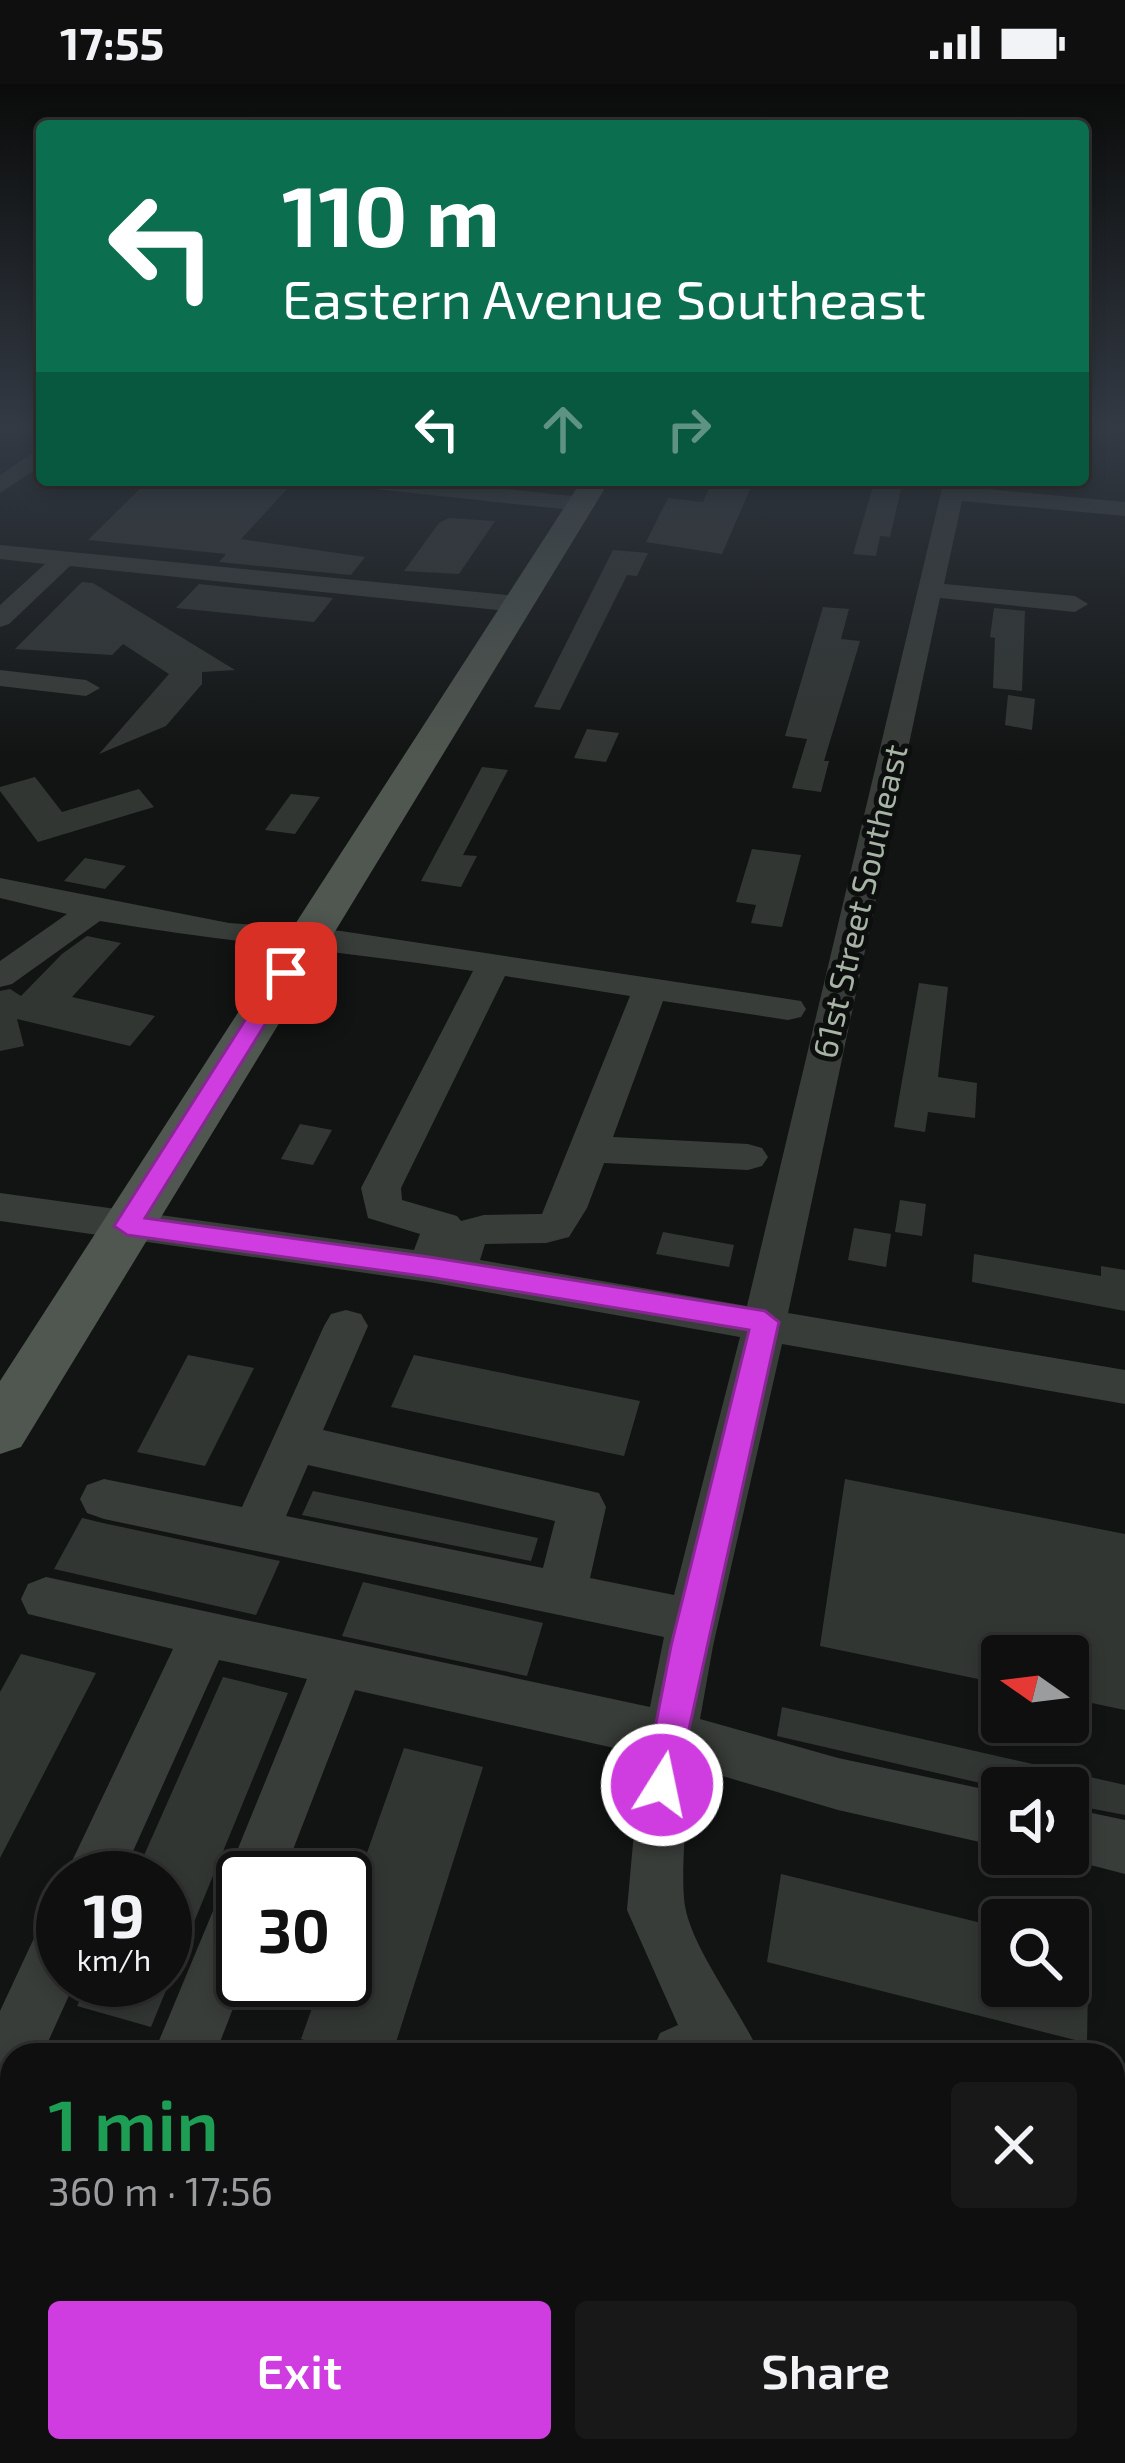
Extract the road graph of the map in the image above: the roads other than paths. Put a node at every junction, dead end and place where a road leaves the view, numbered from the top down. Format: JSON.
{"nodes":[{"id":1,"x":561,"y":535,"type":"edge"},
{"id":2,"x":944,"y":535,"type":"edge"},
{"id":3,"x":0,"y":552,"type":"edge"},
{"id":4,"x":64,"y":558,"type":"junction"},
{"id":5,"x":932,"y":590,"type":"junction"},
{"id":6,"x":518,"y":604,"type":"junction"},
{"id":7,"x":1075,"y":604,"type":"dead end"},
{"id":8,"x":0,"y":619,"type":"edge"},
{"id":9,"x":0,"y":678,"type":"edge"},
{"id":10,"x":86,"y":688,"type":"dead end"},
{"id":11,"x":0,"y":888,"type":"edge"},
{"id":12,"x":94,"y":910,"type":"junction"},
{"id":13,"x":308,"y":938,"type":"junction"},
{"id":14,"x":494,"y":964,"type":"junction"},
{"id":15,"x":0,"y":977,"type":"edge"},
{"id":16,"x":651,"y":986,"type":"junction"},
{"id":17,"x":788,"y":1009,"type":"dead end"},
{"id":18,"x":590,"y":1148,"type":"junction"},
{"id":19,"x":748,"y":1157,"type":"dead end"},
{"id":20,"x":0,"y":1207,"type":"edge"},
{"id":21,"x":127,"y":1226,"type":"junction"},
{"id":22,"x":442,"y":1269,"type":"junction"},
{"id":23,"x":765,"y":1322,"type":"junction"},
{"id":24,"x":346,"y":1326,"type":"dead end"},
{"id":25,"x":1125,"y":1387,"type":"edge"},
{"id":26,"x":0,"y":1430,"type":"edge"},
{"id":27,"x":295,"y":1443,"type":"junction"},
{"id":28,"x":104,"y":1499,"type":"dead end"},
{"id":29,"x":256,"y":1529,"type":"junction"},
{"id":30,"x":562,"y":1593,"type":"junction"},
{"id":31,"x":46,"y":1599,"type":"dead end"},
{"id":32,"x":693,"y":1621,"type":"junction"},
{"id":33,"x":205,"y":1635,"type":"junction"},
{"id":34,"x":339,"y":1664,"type":"junction"},
{"id":35,"x":670,"y":1736,"type":"junction"},
{"id":36,"x":981,"y":1815,"type":"edge"},
{"id":37,"x":1089,"y":1839,"type":"edge"},
{"id":38,"x":1125,"y":1847,"type":"edge"},
{"id":39,"x":105,"y":1851,"type":"edge"},
{"id":40,"x":265,"y":1851,"type":"edge"},
{"id":41,"x":216,"y":1975,"type":"edge"},
{"id":42,"x":36,"y":2001,"type":"edge"},
{"id":43,"x":17,"y":2043,"type":"edge"},
{"id":44,"x":189,"y":2043,"type":"edge"},
{"id":45,"x":706,"y":2043,"type":"edge"}],
"edges":[{"from":1,"to":6,"type":"main road"},
{"from":2,"to":5,"type":"street","name":"61st Street Southeast"},
{"from":3,"to":4,"type":"street"},
{"from":4,"to":6,"type":"street"},
{"from":4,"to":8,"type":"street"},
{"from":5,"to":7,"type":"street"},
{"from":5,"to":23,"type":"street","name":"61st Street Southeast"},
{"from":6,"to":13,"type":"main road"},
{"from":9,"to":10,"type":"street"},
{"from":11,"to":12,"type":"street"},
{"from":12,"to":13,"type":"street"},
{"from":12,"to":15,"type":"street"},
{"from":13,"to":14,"type":"street"},
{"from":13,"to":21,"type":"main road"},
{"from":14,"to":16,"type":"street"},
{"from":14,"to":22,"type":"street"},
{"from":16,"to":17,"type":"street"},
{"from":16,"to":18,"type":"street"},
{"from":18,"to":19,"type":"street"},
{"from":18,"to":22,"type":"street"},
{"from":20,"to":21,"type":"street"},
{"from":21,"to":22,"type":"street"},
{"from":21,"to":26,"type":"main road"},
{"from":22,"to":23,"type":"street"},
{"from":23,"to":25,"type":"street"},
{"from":23,"to":32,"type":"street","name":"61st Street Southeast"},
{"from":24,"to":27,"type":"street"},
{"from":27,"to":29,"type":"street"},
{"from":27,"to":30,"type":"street"},
{"from":28,"to":29,"type":"street"},
{"from":29,"to":30,"type":"street"},
{"from":30,"to":32,"type":"street"},
{"from":31,"to":33,"type":"street"},
{"from":32,"to":35,"type":"street","name":"61st Street Southeast"},
{"from":33,"to":34,"type":"street"},
{"from":33,"to":39,"type":"street"},
{"from":34,"to":35,"type":"street"},
{"from":34,"to":40,"type":"street"},
{"from":35,"to":36,"type":"street"},
{"from":35,"to":45,"type":"street","name":"61st Street Southeast"},
{"from":37,"to":38,"type":"street"},
{"from":41,"to":44,"type":"street"},
{"from":42,"to":43,"type":"street"}]}
